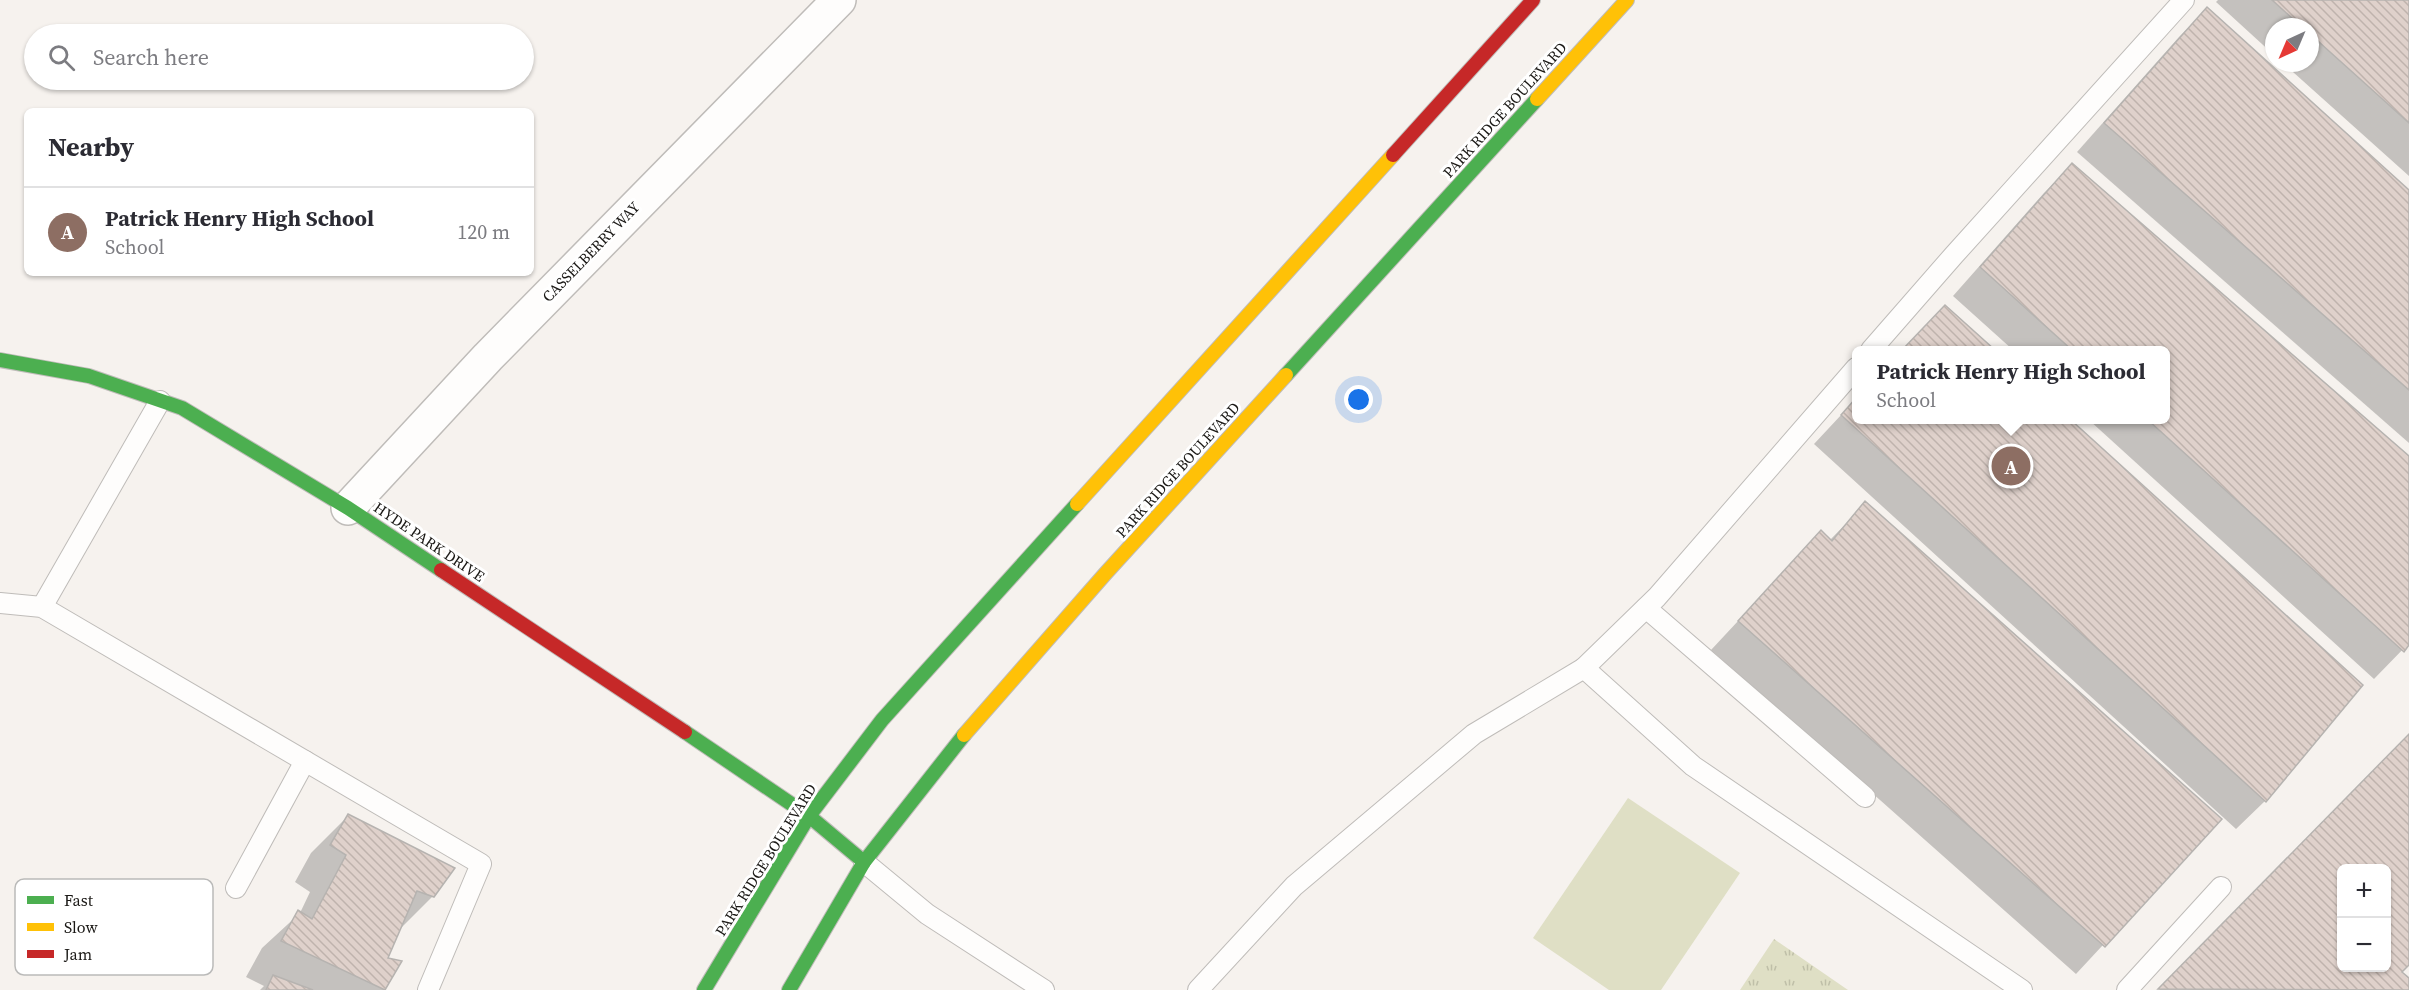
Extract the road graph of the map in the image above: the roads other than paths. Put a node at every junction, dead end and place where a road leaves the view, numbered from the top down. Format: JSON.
{"nodes":[{"id":1,"x":839,"y":0,"type":"edge"},
{"id":2,"x":1533,"y":0,"type":"edge"},
{"id":3,"x":1627,"y":0,"type":"edge"},
{"id":4,"x":2184,"y":0,"type":"edge"},
{"id":5,"x":1875,"y":346,"type":"edge"},
{"id":6,"x":0,"y":360,"type":"edge"},
{"id":7,"x":1852,"y":374,"type":"edge"},
{"id":8,"x":160,"y":401,"type":"junction"},
{"id":9,"x":348,"y":508,"type":"junction"},
{"id":10,"x":0,"y":603,"type":"edge"},
{"id":11,"x":42,"y":607,"type":"junction"},
{"id":12,"x":1646,"y":608,"type":"junction"},
{"id":13,"x":1584,"y":668,"type":"junction"},
{"id":14,"x":305,"y":761,"type":"junction"},
{"id":15,"x":1865,"y":797,"type":"dead end"},
{"id":16,"x":809,"y":816,"type":"junction"},
{"id":17,"x":864,"y":862,"type":"junction"},
{"id":18,"x":2221,"y":887,"type":"dead end"},
{"id":19,"x":236,"y":888,"type":"dead end"},
{"id":20,"x":428,"y":990,"type":"edge"},
{"id":21,"x":704,"y":990,"type":"edge"},
{"id":22,"x":789,"y":990,"type":"edge"},
{"id":23,"x":1044,"y":990,"type":"edge"},
{"id":24,"x":1198,"y":990,"type":"edge"},
{"id":25,"x":2022,"y":990,"type":"edge"},
{"id":26,"x":2127,"y":990,"type":"edge"}],
"edges":[{"from":1,"to":9,"type":"street","name":"CASSELBERRY WAY"},
{"from":2,"to":16,"type":"main road","name":"PARK RIDGE BOULEVARD"},
{"from":3,"to":17,"type":"main road","name":"PARK RIDGE BOULEVARD"},
{"from":4,"to":5,"type":"lane"},
{"from":6,"to":8,"type":"main road","name":"HYDE PARK DRIVE"},
{"from":7,"to":12,"type":"lane"},
{"from":8,"to":9,"type":"main road","name":"HYDE PARK DRIVE"},
{"from":8,"to":11,"type":"lane"},
{"from":9,"to":16,"type":"main road","name":"HYDE PARK DRIVE"},
{"from":10,"to":11,"type":"lane"},
{"from":11,"to":14,"type":"lane"},
{"from":12,"to":13,"type":"lane"},
{"from":12,"to":15,"type":"lane"},
{"from":13,"to":24,"type":"lane"},
{"from":13,"to":25,"type":"lane"},
{"from":14,"to":19,"type":"lane"},
{"from":14,"to":20,"type":"lane"},
{"from":16,"to":17,"type":"main road","name":"HYDE PARK DRIVE"},
{"from":16,"to":21,"type":"main road","name":"PARK RIDGE BOULEVARD"},
{"from":17,"to":22,"type":"main road","name":"PARK RIDGE BOULEVARD"},
{"from":17,"to":23,"type":"lane"},
{"from":18,"to":26,"type":"lane"}]}
